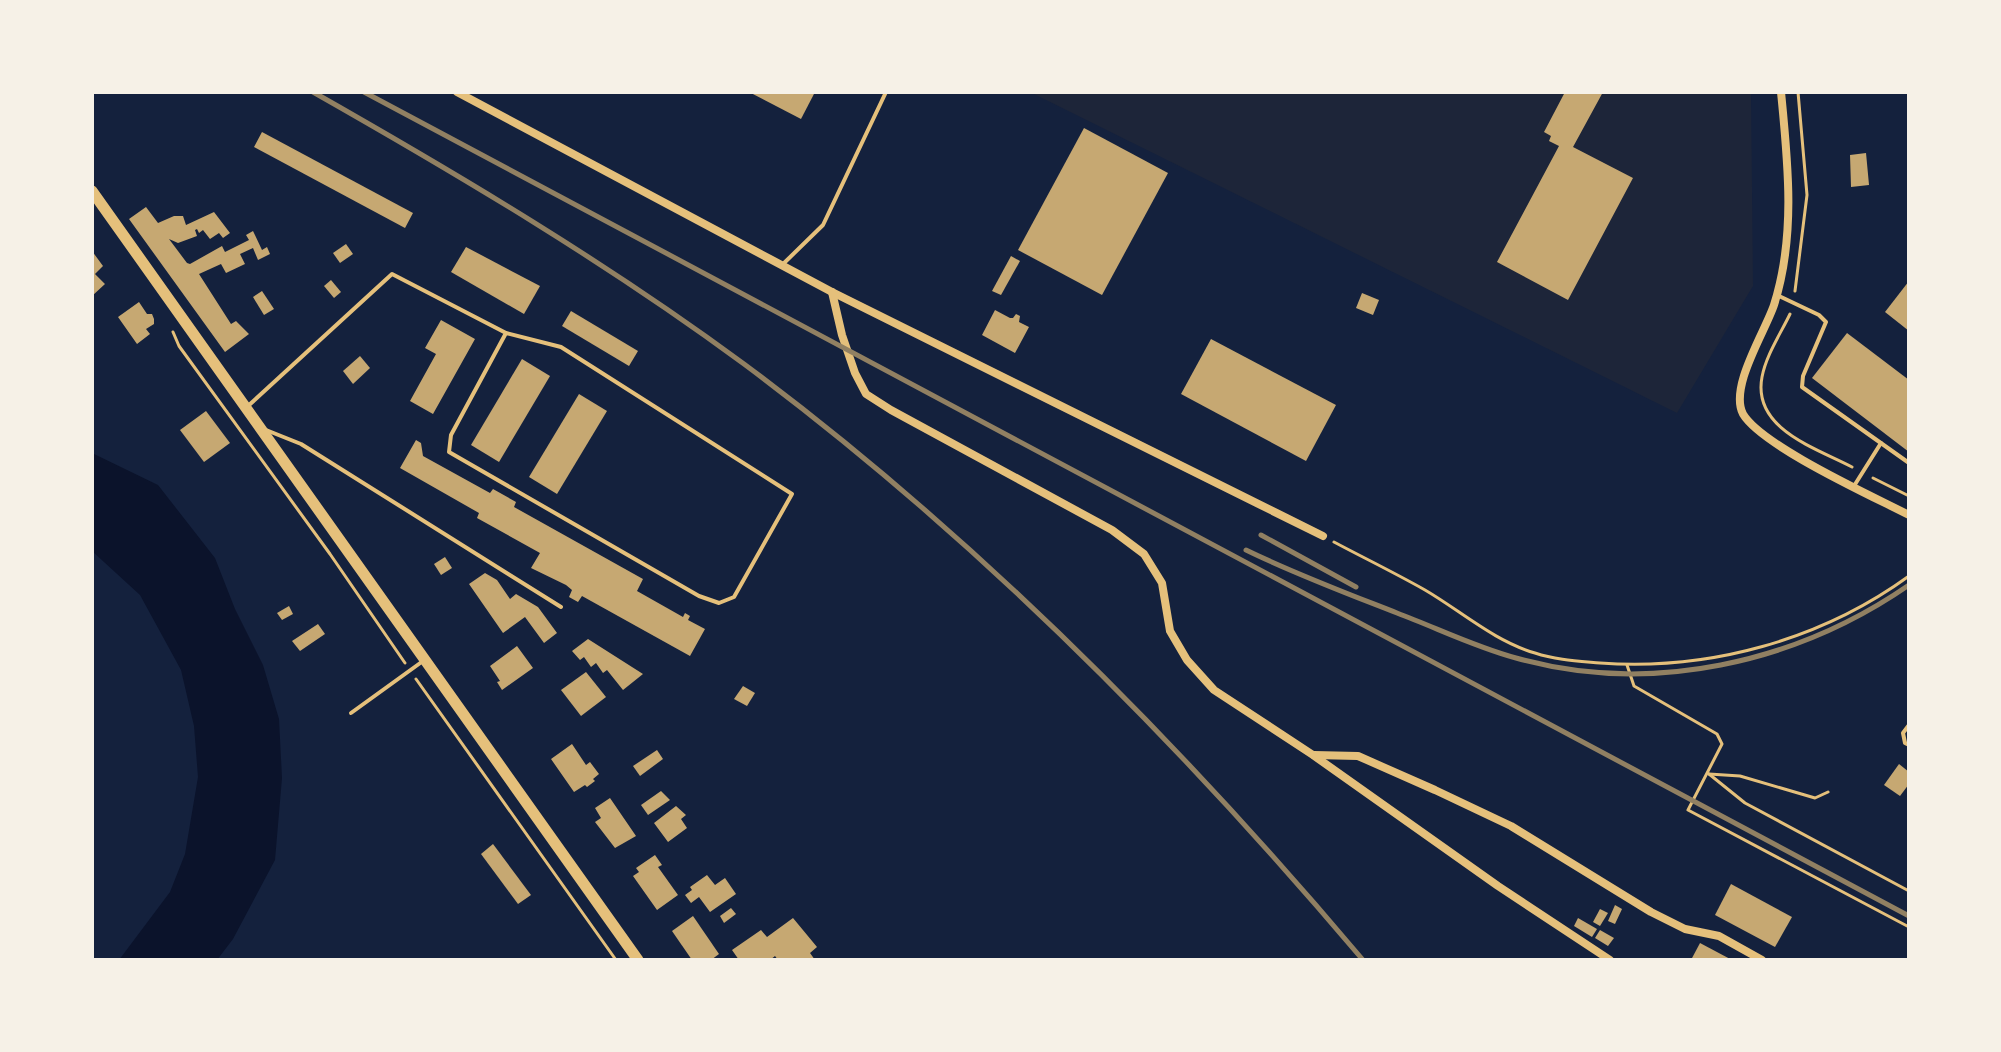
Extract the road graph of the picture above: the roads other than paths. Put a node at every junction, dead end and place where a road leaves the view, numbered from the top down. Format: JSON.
{"nodes":[{"id":1,"x":457,"y":92,"type":"edge"},
{"id":2,"x":886,"y":92,"type":"edge"},
{"id":3,"x":1781,"y":92,"type":"edge"},
{"id":4,"x":92,"y":191,"type":"edge"},
{"id":5,"x":782,"y":265,"type":"junction"},
{"id":6,"x":832,"y":292,"type":"junction"},
{"id":7,"x":1776,"y":295,"type":"junction"},
{"id":8,"x":506,"y":333,"type":"junction"},
{"id":9,"x":246,"y":408,"type":"junction"},
{"id":10,"x":260,"y":427,"type":"junction"},
{"id":11,"x":1881,"y":443,"type":"junction"},
{"id":12,"x":1909,"y":463,"type":"edge"},
{"id":13,"x":1854,"y":486,"type":"junction"},
{"id":14,"x":1909,"y":515,"type":"edge"},
{"id":15,"x":1323,"y":536,"type":"road end"},
{"id":16,"x":561,"y":607,"type":"dead end"},
{"id":17,"x":425,"y":659,"type":"junction"},
{"id":18,"x":351,"y":713,"type":"dead end"},
{"id":19,"x":1909,"y":725,"type":"edge"},
{"id":20,"x":1909,"y":745,"type":"edge"},
{"id":21,"x":1313,"y":755,"type":"junction"},
{"id":22,"x":638,"y":960,"type":"edge"},
{"id":23,"x":1610,"y":960,"type":"edge"},
{"id":24,"x":1762,"y":960,"type":"edge"}],
"edges":[{"from":1,"to":5,"type":"street"},
{"from":2,"to":5,"type":"lane"},
{"from":3,"to":7,"type":"street"},
{"from":4,"to":9,"type":"street"},
{"from":5,"to":6,"type":"street"},
{"from":6,"to":15,"type":"street"},
{"from":6,"to":21,"type":"street"},
{"from":7,"to":11,"type":"lane"},
{"from":7,"to":13,"type":"street"},
{"from":8,"to":8,"type":"lane"},
{"from":8,"to":9,"type":"lane"},
{"from":9,"to":10,"type":"street"},
{"from":10,"to":16,"type":"lane"},
{"from":10,"to":17,"type":"street"},
{"from":11,"to":12,"type":"lane"},
{"from":11,"to":13,"type":"lane"},
{"from":13,"to":14,"type":"street"},
{"from":17,"to":18,"type":"lane"},
{"from":17,"to":22,"type":"street"},
{"from":19,"to":20,"type":"lane"},
{"from":21,"to":23,"type":"street"},
{"from":21,"to":24,"type":"street"}]}
